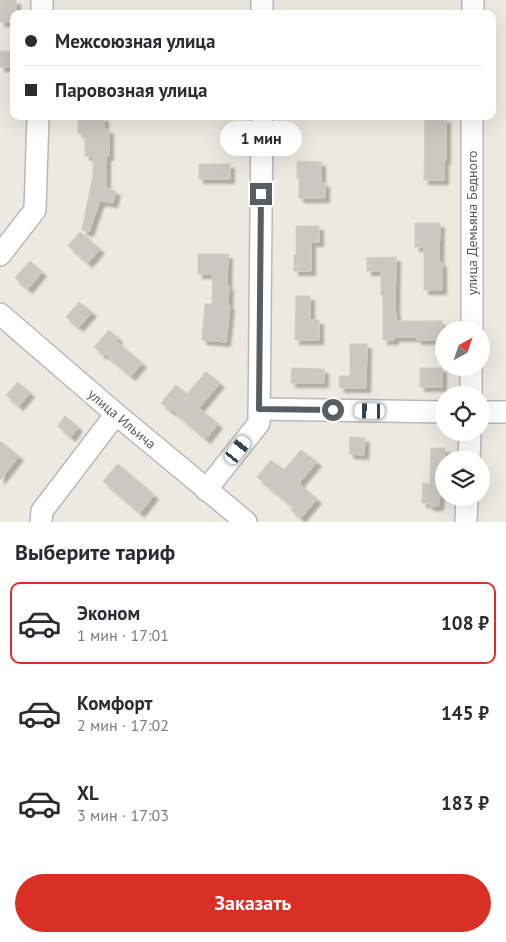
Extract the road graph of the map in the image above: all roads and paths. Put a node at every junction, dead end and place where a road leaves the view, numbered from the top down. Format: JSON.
{"nodes":[{"id":1,"x":38,"y":120,"type":"edge"},
{"id":2,"x":262,"y":120,"type":"edge"},
{"id":3,"x":472,"y":120,"type":"edge"},
{"id":4,"x":0,"y":255,"type":"edge"},
{"id":5,"x":0,"y":314,"type":"edge"},
{"id":6,"x":472,"y":321,"type":"edge"},
{"id":7,"x":259,"y":409,"type":"junction"},
{"id":8,"x":435,"y":412,"type":"edge"},
{"id":9,"x":490,"y":412,"type":"edge"},
{"id":10,"x":506,"y":412,"type":"edge"},
{"id":11,"x":116,"y":414,"type":"junction"},
{"id":12,"x":206,"y":490,"type":"junction"},
{"id":13,"x":467,"y":506,"type":"edge"},
{"id":14,"x":42,"y":522,"type":"edge"},
{"id":15,"x":246,"y":522,"type":"edge"},
{"id":16,"x":466,"y":522,"type":"edge"}],
"edges":[{"from":1,"to":4,"type":"street"},
{"from":2,"to":7,"type":"street"},
{"from":3,"to":6,"type":"street","name":"улица Демьяна Бедного"},
{"from":5,"to":11,"type":"street","name":"улица Ильича"},
{"from":7,"to":8,"type":"street"},
{"from":7,"to":12,"type":"street"},
{"from":9,"to":10,"type":"street"},
{"from":11,"to":12,"type":"street","name":"улица Ильича"},
{"from":11,"to":14,"type":"street"},
{"from":12,"to":15,"type":"street","name":"улица Ильича"},
{"from":13,"to":16,"type":"street"}]}
